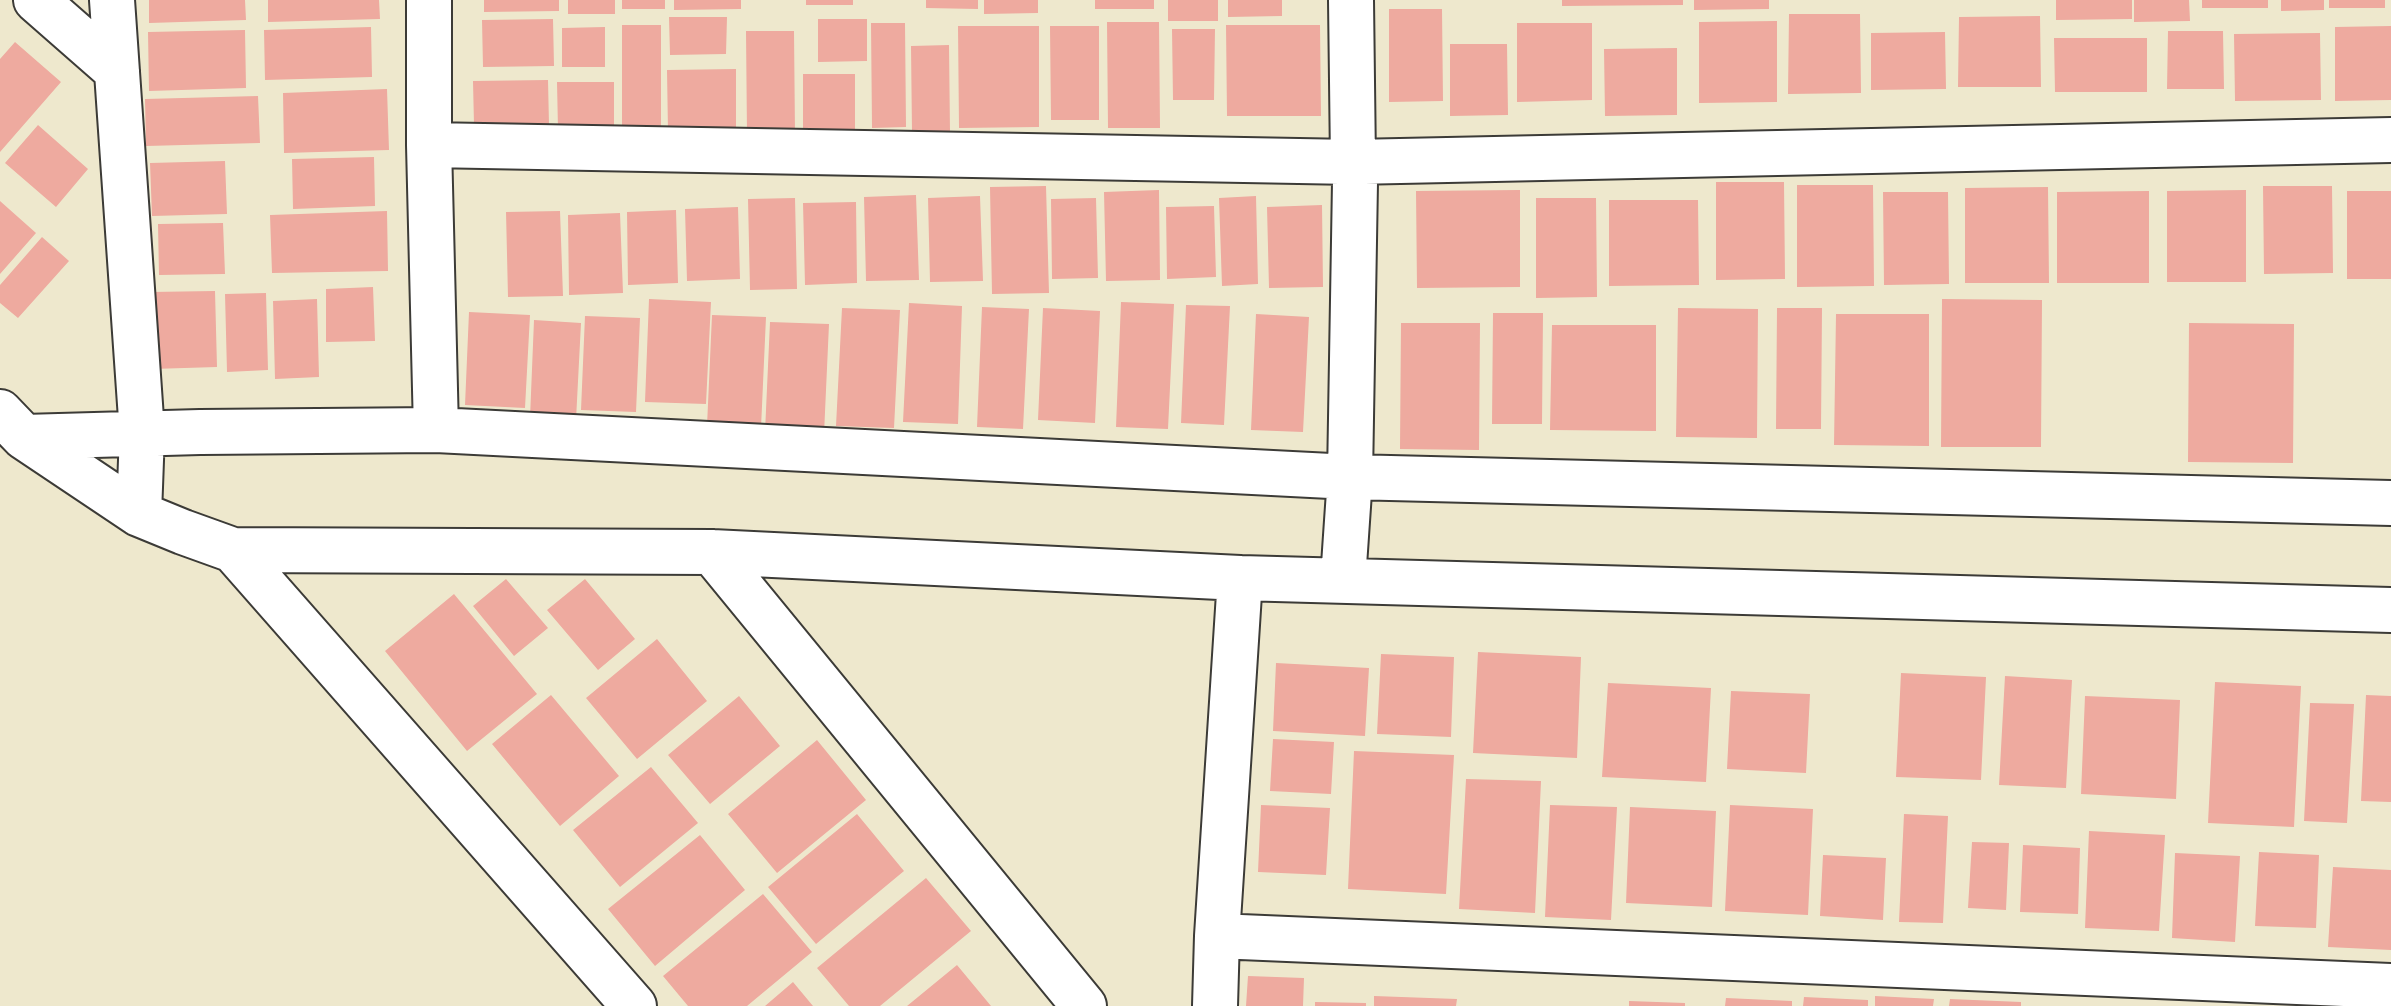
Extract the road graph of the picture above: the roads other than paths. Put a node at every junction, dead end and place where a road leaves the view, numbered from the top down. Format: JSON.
{"nodes":[{"id":1,"x":36,"y":0,"type":"edge"},
{"id":2,"x":112,"y":0,"type":"edge"},
{"id":3,"x":429,"y":0,"type":"edge"},
{"id":4,"x":1351,"y":0,"type":"edge"},
{"id":5,"x":117,"y":71,"type":"junction"},
{"id":6,"x":2391,"y":140,"type":"edge"},
{"id":7,"x":429,"y":145,"type":"junction"},
{"id":8,"x":1353,"y":162,"type":"junction"},
{"id":9,"x":12,"y":424,"type":"edge"},
{"id":10,"x":436,"y":430,"type":"junction"},
{"id":11,"x":142,"y":433,"type":"junction"},
{"id":12,"x":1350,"y":477,"type":"junction"},
{"id":13,"x":2391,"y":503,"type":"edge"},
{"id":14,"x":139,"y":514,"type":"junction"},
{"id":15,"x":233,"y":550,"type":"junction"},
{"id":16,"x":712,"y":552,"type":"junction"},
{"id":17,"x":1240,"y":578,"type":"junction"},
{"id":18,"x":1343,"y":580,"type":"junction"},
{"id":19,"x":2391,"y":610,"type":"edge"},
{"id":20,"x":1217,"y":936,"type":"junction"},
{"id":21,"x":2391,"y":986,"type":"edge"},
{"id":22,"x":634,"y":1006,"type":"edge"},
{"id":23,"x":1084,"y":1006,"type":"edge"},
{"id":24,"x":1215,"y":1006,"type":"edge"}],
"edges":[{"from":1,"to":5,"type":"street"},
{"from":2,"to":5,"type":"street"},
{"from":3,"to":7,"type":"street"},
{"from":4,"to":8,"type":"street"},
{"from":5,"to":11,"type":"street"},
{"from":6,"to":8,"type":"street"},
{"from":7,"to":8,"type":"street"},
{"from":7,"to":10,"type":"street"},
{"from":8,"to":12,"type":"street"},
{"from":9,"to":11,"type":"street"},
{"from":9,"to":14,"type":"street"},
{"from":10,"to":11,"type":"street"},
{"from":10,"to":12,"type":"street"},
{"from":11,"to":14,"type":"street"},
{"from":12,"to":13,"type":"street"},
{"from":12,"to":18,"type":"street"},
{"from":14,"to":15,"type":"street"},
{"from":15,"to":16,"type":"street"},
{"from":15,"to":22,"type":"street"},
{"from":16,"to":17,"type":"street"},
{"from":16,"to":23,"type":"street"},
{"from":17,"to":18,"type":"street"},
{"from":17,"to":20,"type":"street"},
{"from":18,"to":19,"type":"street"},
{"from":20,"to":21,"type":"street"},
{"from":20,"to":24,"type":"street"}]}
